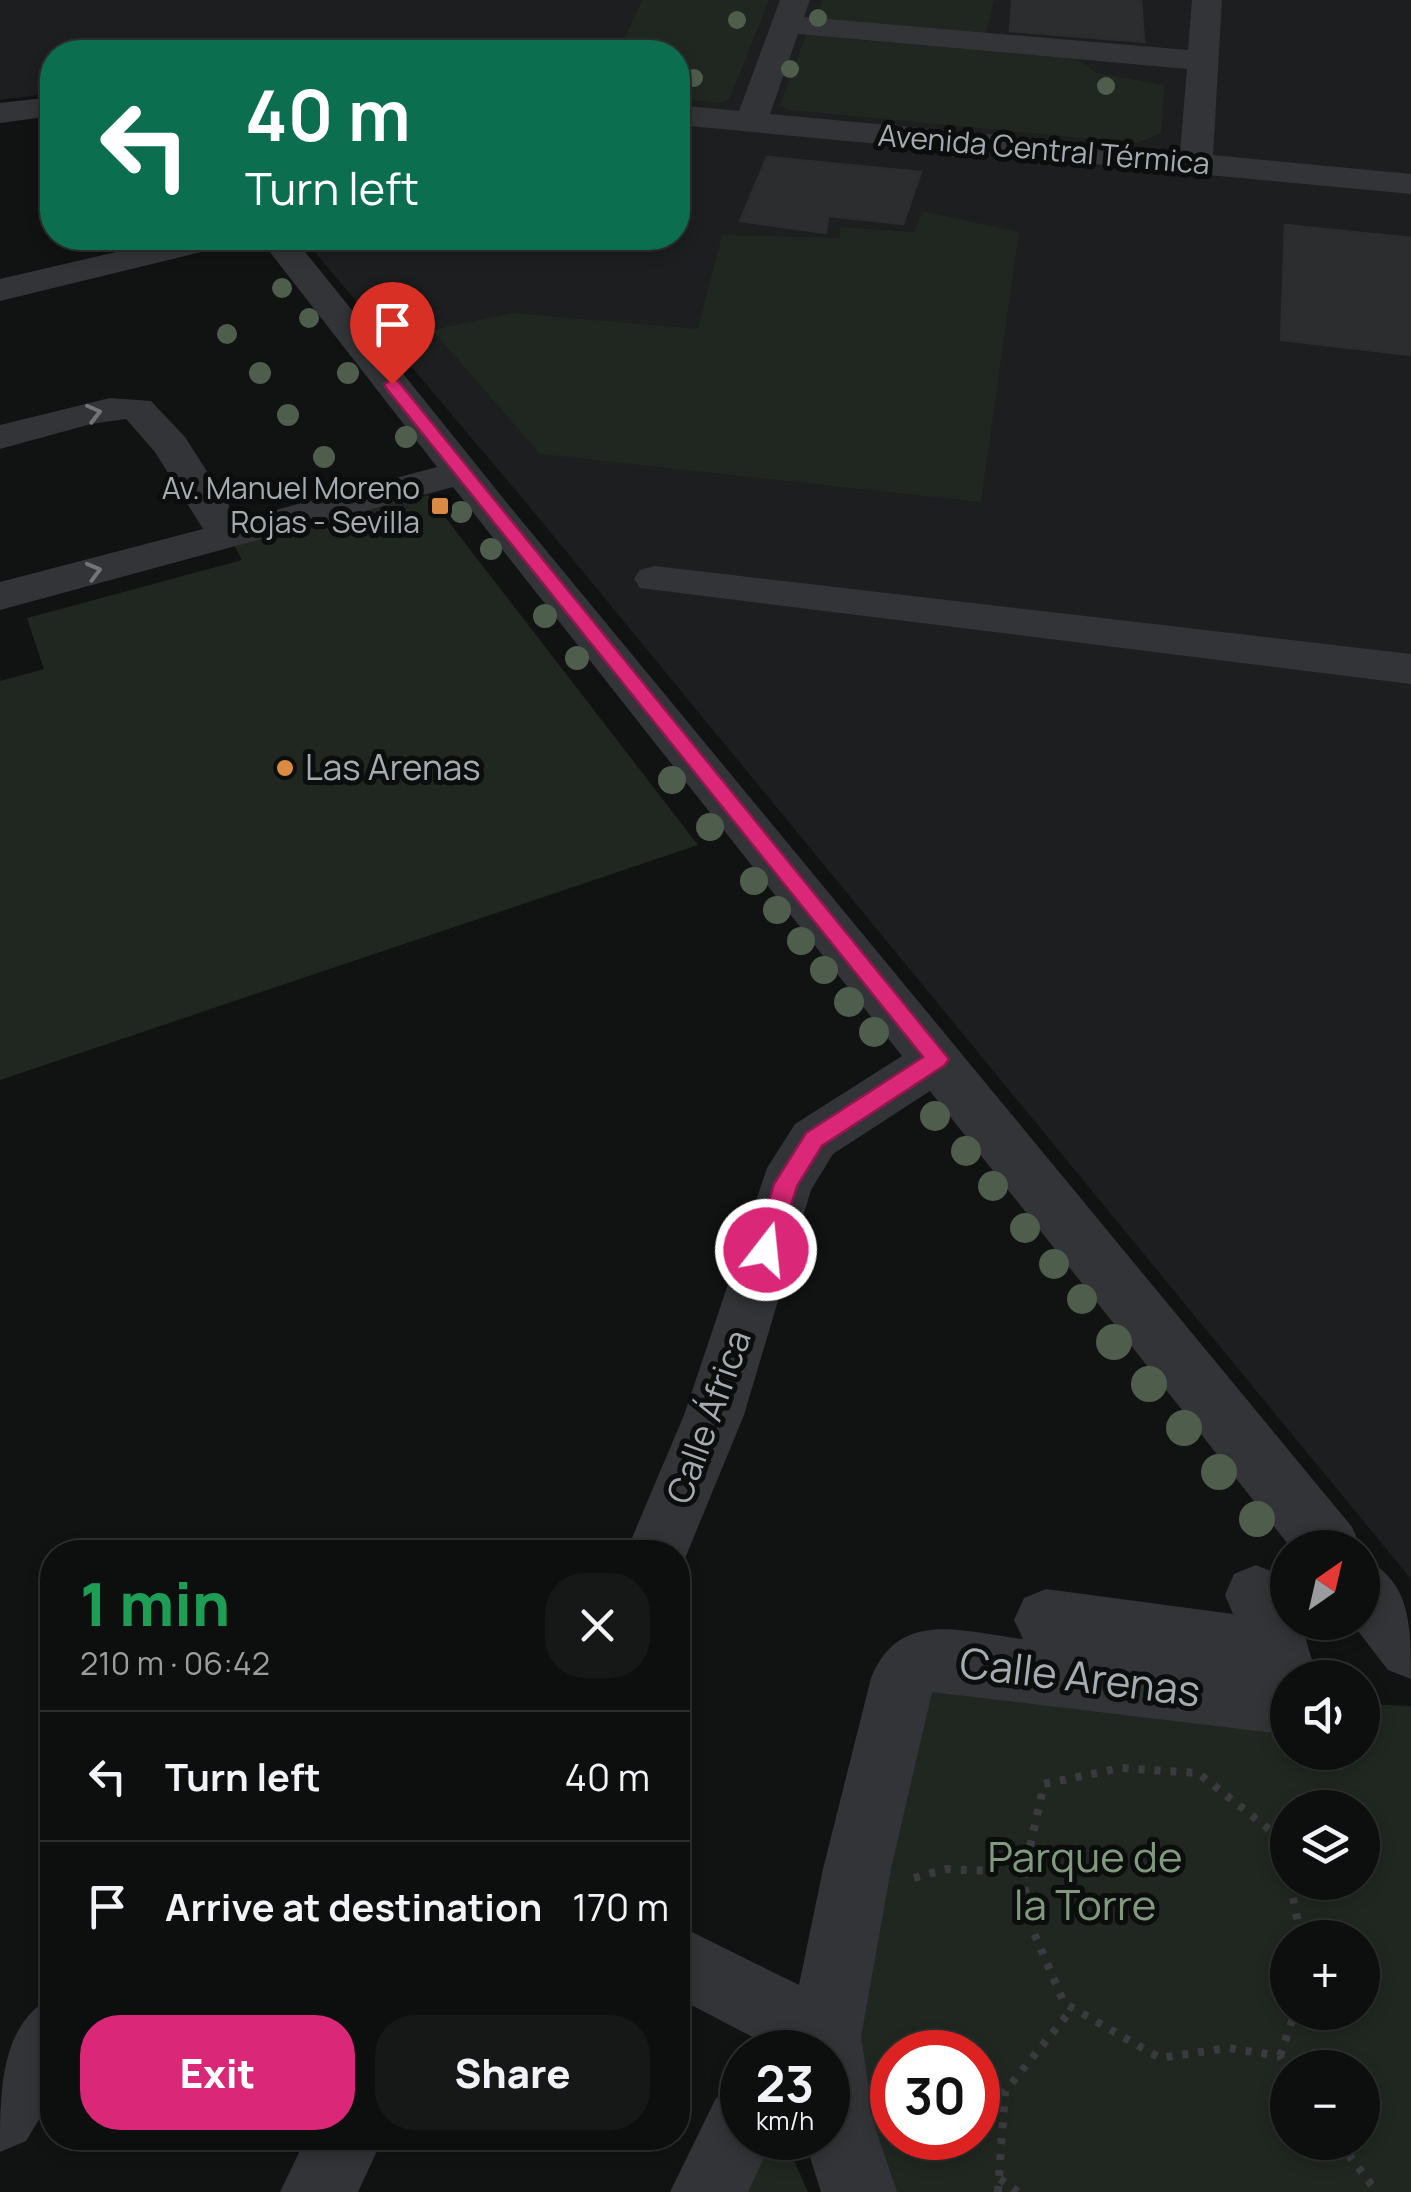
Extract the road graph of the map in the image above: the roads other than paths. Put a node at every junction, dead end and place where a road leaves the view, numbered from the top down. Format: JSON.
{"nodes":[{"id":1,"x":1206,"y":0,"type":"edge"},
{"id":2,"x":790,"y":12,"type":"edge"},
{"id":3,"x":1202,"y":60,"type":"junction"},
{"id":4,"x":40,"y":109,"type":"edge"},
{"id":5,"x":0,"y":114,"type":"edge"},
{"id":6,"x":690,"y":117,"type":"edge"},
{"id":7,"x":751,"y":122,"type":"junction"},
{"id":8,"x":1196,"y":164,"type":"junction"},
{"id":9,"x":1411,"y":184,"type":"edge"},
{"id":10,"x":168,"y":250,"type":"edge"},
{"id":11,"x":285,"y":250,"type":"edge"},
{"id":12,"x":0,"y":290,"type":"edge"},
{"id":13,"x":0,"y":437,"type":"edge"},
{"id":14,"x":461,"y":473,"type":"junction"},
{"id":15,"x":228,"y":536,"type":"junction"},
{"id":16,"x":654,"y":579,"type":"dead end"},
{"id":17,"x":0,"y":596,"type":"edge"},
{"id":18,"x":1411,"y":670,"type":"edge"},
{"id":19,"x":938,"y":1059,"type":"junction"},
{"id":20,"x":1316,"y":1530,"type":"edge"},
{"id":21,"x":662,"y":1540,"type":"edge"},
{"id":22,"x":1380,"y":1610,"type":"edge"},
{"id":23,"x":1046,"y":1620,"type":"dead end"},
{"id":24,"x":1411,"y":1648,"type":"edge"},
{"id":25,"x":690,"y":1967,"type":"edge"},
{"id":26,"x":791,"y":2030,"type":"edge"},
{"id":27,"x":826,"y":2030,"type":"edge"},
{"id":28,"x":40,"y":2053,"type":"edge"},
{"id":29,"x":0,"y":2115,"type":"edge"},
{"id":30,"x":340,"y":2150,"type":"edge"},
{"id":31,"x":724,"y":2160,"type":"edge"},
{"id":32,"x":848,"y":2160,"type":"edge"},
{"id":33,"x":318,"y":2192,"type":"edge"},
{"id":34,"x":708,"y":2192,"type":"edge"},
{"id":35,"x":858,"y":2192,"type":"edge"}],
"edges":[{"from":1,"to":3,"type":"street"},
{"from":2,"to":3,"type":"street"},
{"from":2,"to":7,"type":"street"},
{"from":3,"to":8,"type":"street"},
{"from":4,"to":5,"type":"street"},
{"from":6,"to":7,"type":"street","name":"Avenida Central Térmica"},
{"from":7,"to":8,"type":"street","name":"Avenida Central Térmica"},
{"from":8,"to":9,"type":"street","name":"Avenida Central Térmica"},
{"from":10,"to":12,"type":"street"},
{"from":11,"to":14,"type":"street"},
{"from":13,"to":15,"type":"street","one_way":true},
{"from":14,"to":15,"type":"street"},
{"from":14,"to":19,"type":"street"},
{"from":17,"to":15,"type":"street","one_way":true},
{"from":16,"to":18,"type":"street"},
{"from":19,"to":20,"type":"street"},
{"from":19,"to":21,"type":"street","name":"Calle África"},
{"from":22,"to":24,"type":"street"},
{"from":23,"to":27,"type":"street","name":"Calle Arenas"},
{"from":25,"to":26,"type":"street"},
{"from":28,"to":29,"type":"street"},
{"from":30,"to":33,"type":"street"},
{"from":31,"to":34,"type":"street"},
{"from":32,"to":35,"type":"street","name":"Calle Arenas"}]}
